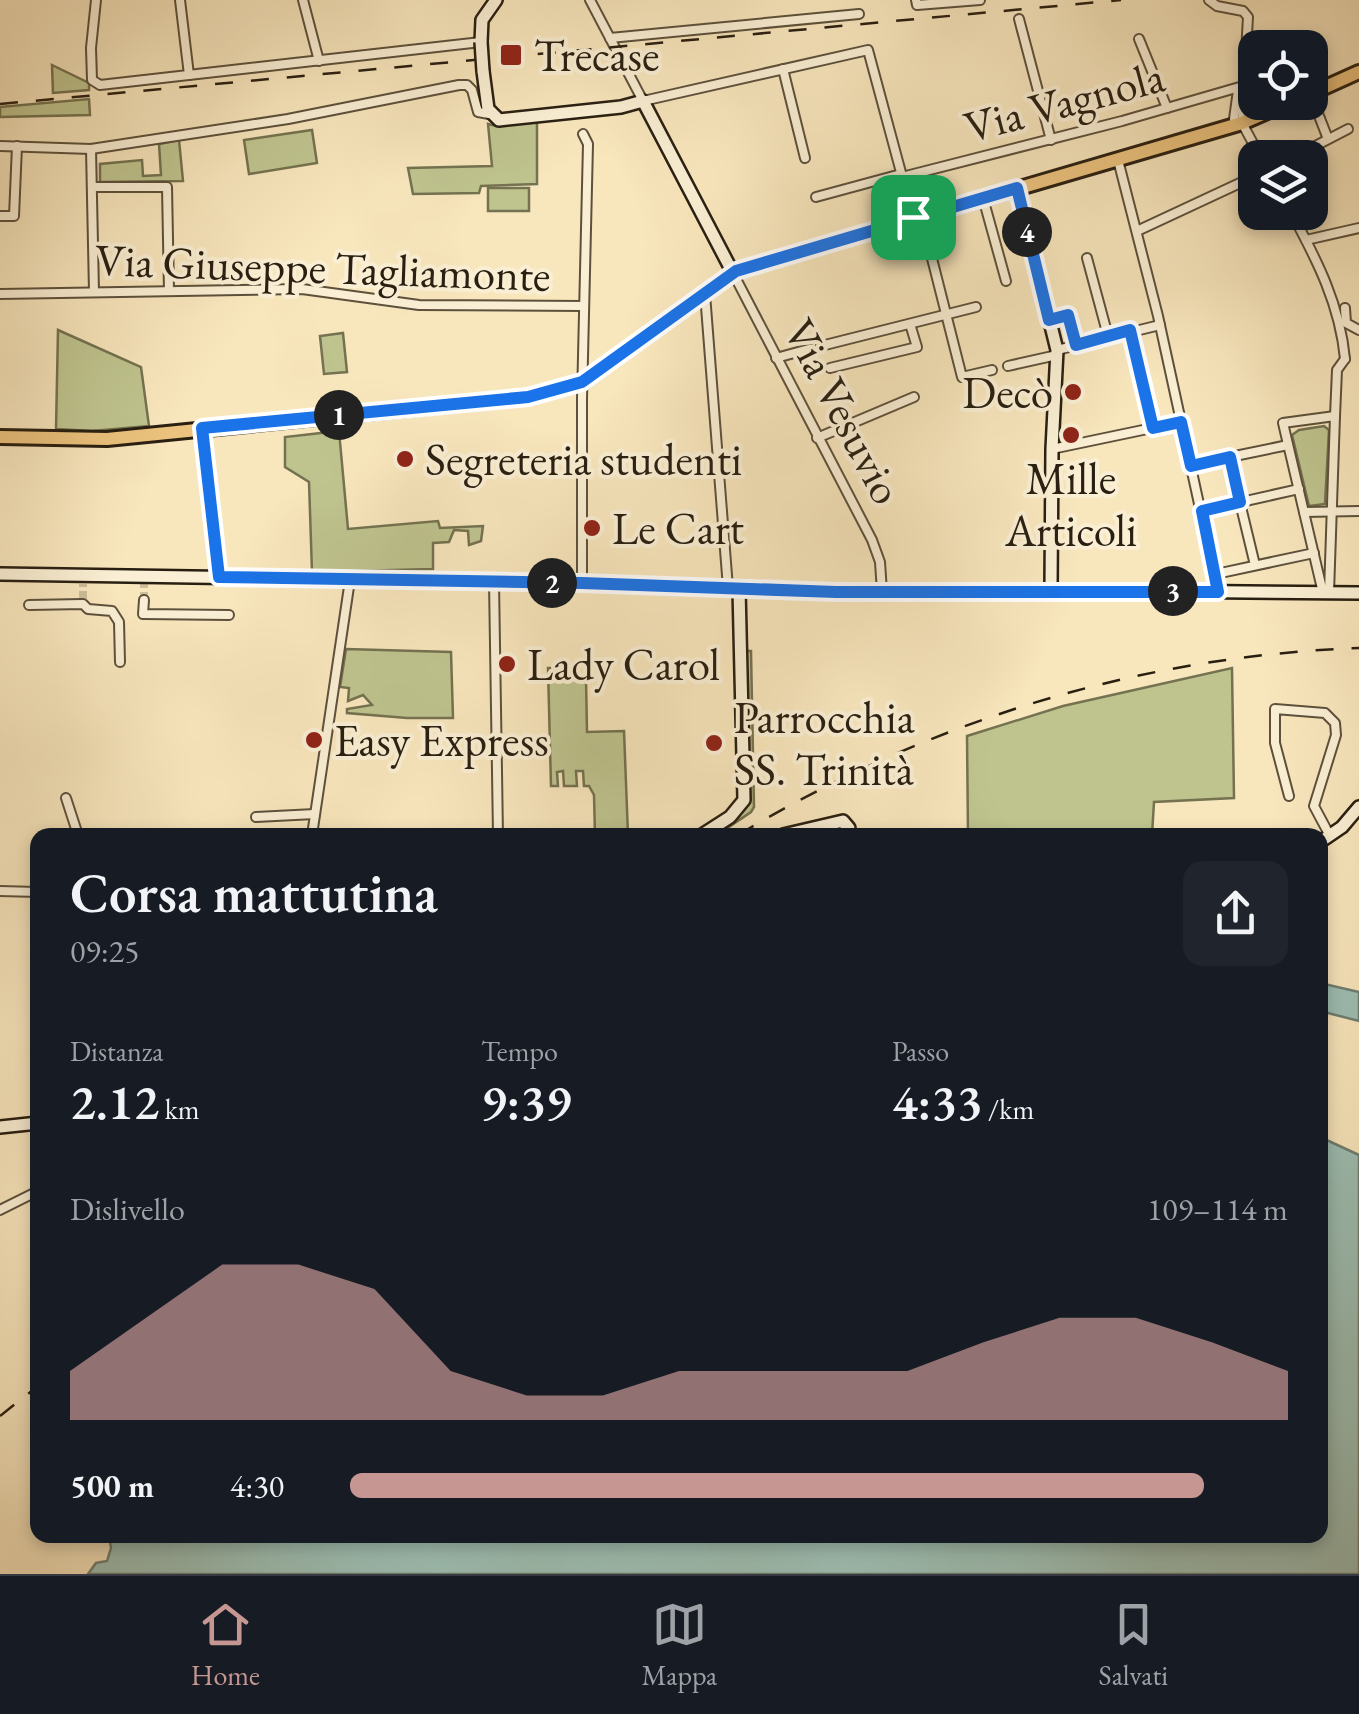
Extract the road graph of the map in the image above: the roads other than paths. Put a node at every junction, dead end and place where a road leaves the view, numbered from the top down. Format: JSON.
{"nodes":[{"id":1,"x":96,"y":0,"type":"edge"},
{"id":2,"x":180,"y":0,"type":"edge"},
{"id":3,"x":303,"y":0,"type":"edge"},
{"id":4,"x":496,"y":0,"type":"edge"},
{"id":5,"x":590,"y":0,"type":"edge"},
{"id":6,"x":916,"y":0,"type":"edge"},
{"id":7,"x":980,"y":0,"type":"edge"},
{"id":8,"x":1208,"y":0,"type":"edge"},
{"id":9,"x":859,"y":14,"type":"dead end"},
{"id":10,"x":1019,"y":18,"type":"dead end"},
{"id":11,"x":1245,"y":30,"type":"edge"},
{"id":12,"x":610,"y":38,"type":"junction"},
{"id":13,"x":1139,"y":39,"type":"dead end"},
{"id":14,"x":481,"y":42,"type":"junction"},
{"id":15,"x":319,"y":60,"type":"junction"},
{"id":16,"x":783,"y":69,"type":"junction"},
{"id":17,"x":1359,"y":72,"type":"edge"},
{"id":18,"x":189,"y":75,"type":"junction"},
{"id":19,"x":1238,"y":89,"type":"edge"},
{"id":20,"x":1328,"y":90,"type":"edge"},
{"id":21,"x":644,"y":101,"type":"junction"},
{"id":22,"x":1167,"y":108,"type":"junction"},
{"id":23,"x":489,"y":114,"type":"junction"},
{"id":24,"x":1320,"y":120,"type":"edge"},
{"id":25,"x":1238,"y":121,"type":"joint"},
{"id":26,"x":1348,"y":130,"type":"dead end"},
{"id":27,"x":583,"y":134,"type":"dead end"},
{"id":28,"x":1051,"y":140,"type":"junction"},
{"id":29,"x":1249,"y":140,"type":"edge"},
{"id":30,"x":1328,"y":140,"type":"joint"},
{"id":31,"x":0,"y":146,"type":"edge"},
{"id":32,"x":16,"y":146,"type":"junction"},
{"id":33,"x":91,"y":150,"type":"junction"},
{"id":34,"x":804,"y":158,"type":"dead end"},
{"id":35,"x":1118,"y":160,"type":"junction"},
{"id":36,"x":902,"y":176,"type":"junction"},
{"id":37,"x":1238,"y":184,"type":"edge"},
{"id":38,"x":92,"y":187,"type":"junction"},
{"id":39,"x":1017,"y":188,"type":"junction"},
{"id":40,"x":816,"y":196,"type":"dead end"},
{"id":41,"x":984,"y":198,"type":"junction"},
{"id":42,"x":0,"y":216,"type":"edge"},
{"id":43,"x":917,"y":216,"type":"junction"},
{"id":44,"x":1359,"y":228,"type":"edge"},
{"id":45,"x":1301,"y":230,"type":"edge"},
{"id":46,"x":1136,"y":231,"type":"junction"},
{"id":47,"x":1306,"y":240,"type":"junction"},
{"id":48,"x":1086,"y":258,"type":"dead end"},
{"id":49,"x":733,"y":273,"type":"junction"},
{"id":50,"x":1006,"y":281,"type":"dead end"},
{"id":51,"x":169,"y":291,"type":"junction"},
{"id":52,"x":94,"y":292,"type":"junction"},
{"id":53,"x":704,"y":292,"type":"junction"},
{"id":54,"x":0,"y":294,"type":"edge"},
{"id":55,"x":584,"y":306,"type":"junction"},
{"id":56,"x":976,"y":308,"type":"dead end"},
{"id":57,"x":1344,"y":308,"type":"dead end"},
{"id":58,"x":946,"y":315,"type":"junction"},
{"id":59,"x":1049,"y":320,"type":"junction"},
{"id":60,"x":910,"y":324,"type":"junction"},
{"id":61,"x":1160,"y":325,"type":"junction"},
{"id":62,"x":1130,"y":330,"type":"junction"},
{"id":63,"x":1359,"y":330,"type":"edge"},
{"id":64,"x":1108,"y":336,"type":"junction"},
{"id":65,"x":1076,"y":345,"type":"junction"},
{"id":66,"x":820,"y":346,"type":"dead end"},
{"id":67,"x":809,"y":349,"type":"dead end"},
{"id":68,"x":1057,"y":353,"type":"junction"},
{"id":69,"x":776,"y":358,"type":"junction"},
{"id":70,"x":1359,"y":359,"type":"edge"},
{"id":71,"x":1345,"y":360,"type":"junction"},
{"id":72,"x":1008,"y":366,"type":"dead end"},
{"id":73,"x":830,"y":368,"type":"dead end"},
{"id":74,"x":992,"y":370,"type":"dead end"},
{"id":75,"x":582,"y":382,"type":"junction"},
{"id":76,"x":914,"y":397,"type":"dead end"},
{"id":77,"x":1335,"y":416,"type":"junction"},
{"id":78,"x":1181,"y":422,"type":"junction"},
{"id":79,"x":202,"y":428,"type":"junction"},
{"id":80,"x":1153,"y":428,"type":"junction"},
{"id":81,"x":0,"y":437,"type":"edge"},
{"id":82,"x":817,"y":438,"type":"junction"},
{"id":83,"x":1288,"y":445,"type":"junction"},
{"id":84,"x":1052,"y":449,"type":"junction"},
{"id":85,"x":1230,"y":457,"type":"junction"},
{"id":86,"x":1191,"y":466,"type":"junction"},
{"id":87,"x":1299,"y":490,"type":"junction"},
{"id":88,"x":1240,"y":502,"type":"junction"},
{"id":89,"x":1359,"y":510,"type":"edge"},
{"id":90,"x":1202,"y":511,"type":"junction"},
{"id":91,"x":1331,"y":511,"type":"junction"},
{"id":92,"x":1304,"y":512,"type":"junction"},
{"id":93,"x":1314,"y":552,"type":"junction"},
{"id":94,"x":1254,"y":565,"type":"junction"},
{"id":95,"x":0,"y":574,"type":"edge"},
{"id":96,"x":1216,"y":574,"type":"junction"},
{"id":97,"x":219,"y":577,"type":"junction"},
{"id":98,"x":350,"y":580,"type":"junction"},
{"id":99,"x":494,"y":582,"type":"junction"},
{"id":100,"x":582,"y":583,"type":"junction"},
{"id":101,"x":733,"y":588,"type":"junction"},
{"id":102,"x":1051,"y":590,"type":"junction"},
{"id":103,"x":882,"y":592,"type":"junction"},
{"id":104,"x":1218,"y":592,"type":"junction"},
{"id":105,"x":1359,"y":592,"type":"edge"},
{"id":106,"x":1326,"y":593,"type":"junction"},
{"id":107,"x":144,"y":600,"type":"dead end"},
{"id":108,"x":29,"y":604,"type":"dead end"},
{"id":109,"x":229,"y":615,"type":"dead end"},
{"id":110,"x":120,"y":662,"type":"dead end"},
{"id":111,"x":1288,"y":796,"type":"dead end"},
{"id":112,"x":66,"y":798,"type":"dead end"},
{"id":113,"x":1359,"y":807,"type":"edge"},
{"id":114,"x":315,"y":814,"type":"junction"},
{"id":115,"x":256,"y":816,"type":"dead end"},
{"id":116,"x":76,"y":828,"type":"edge"},
{"id":117,"x":313,"y":828,"type":"edge"},
{"id":118,"x":498,"y":828,"type":"edge"},
{"id":119,"x":713,"y":828,"type":"edge"},
{"id":120,"x":812,"y":828,"type":"edge"},
{"id":121,"x":849,"y":828,"type":"edge"},
{"id":122,"x":1321,"y":828,"type":"edge"},
{"id":123,"x":1328,"y":836,"type":"edge"},
{"id":124,"x":0,"y":891,"type":"edge"},
{"id":125,"x":30,"y":892,"type":"edge"},
{"id":126,"x":30,"y":1124,"type":"edge"},
{"id":127,"x":0,"y":1127,"type":"edge"},
{"id":128,"x":30,"y":1195,"type":"edge"},
{"id":129,"x":0,"y":1210,"type":"edge"}],
"edges":[{"from":1,"to":18,"type":"street"},
{"from":2,"to":18,"type":"street"},
{"from":3,"to":15,"type":"street"},
{"from":4,"to":14,"type":"street"},
{"from":5,"to":12,"type":"street","name":"Via Vesuvio"},
{"from":6,"to":7,"type":"street"},
{"from":8,"to":11,"type":"street"},
{"from":9,"to":12,"type":"street"},
{"from":10,"to":28,"type":"street"},
{"from":12,"to":21,"type":"street","name":"Via Vesuvio"},
{"from":13,"to":22,"type":"street"},
{"from":14,"to":15,"type":"street"},
{"from":14,"to":23,"type":"street","bridge":true},
{"from":15,"to":18,"type":"street"},
{"from":16,"to":21,"type":"street"},
{"from":16,"to":34,"type":"street"},
{"from":16,"to":36,"type":"street"},
{"from":17,"to":20,"type":"main road"},
{"from":19,"to":22,"type":"street","name":"Via Vagnola"},
{"from":21,"to":23,"type":"street"},
{"from":21,"to":49,"type":"street","name":"Via Vesuvio"},
{"from":22,"to":28,"type":"street","name":"Via Vagnola"},
{"from":23,"to":33,"type":"street"},
{"from":24,"to":30,"type":"street"},
{"from":25,"to":29,"type":"street"},
{"from":25,"to":35,"type":"main road"},
{"from":26,"to":30,"type":"street"},
{"from":27,"to":55,"type":"street"},
{"from":28,"to":36,"type":"street","name":"Via Vagnola"},
{"from":31,"to":32,"type":"street"},
{"from":32,"to":33,"type":"street"},
{"from":32,"to":42,"type":"street"},
{"from":33,"to":38,"type":"street"},
{"from":35,"to":39,"type":"main road"},
{"from":35,"to":46,"type":"street"},
{"from":36,"to":40,"type":"street","name":"Via Vagnola"},
{"from":36,"to":43,"type":"street"},
{"from":37,"to":46,"type":"street"},
{"from":38,"to":51,"type":"street"},
{"from":38,"to":52,"type":"street"},
{"from":39,"to":41,"type":"main road"},
{"from":39,"to":59,"type":"street"},
{"from":41,"to":43,"type":"main road"},
{"from":41,"to":50,"type":"street"},
{"from":43,"to":49,"type":"main road"},
{"from":43,"to":58,"type":"street"},
{"from":44,"to":47,"type":"street"},
{"from":45,"to":47,"type":"street"},
{"from":46,"to":61,"type":"street"},
{"from":47,"to":71,"type":"street"},
{"from":48,"to":64,"type":"street"},
{"from":49,"to":53,"type":"main road"},
{"from":49,"to":69,"type":"street","name":"Via Vesuvio"},
{"from":51,"to":52,"type":"street","name":"Via Giuseppe Tagliamonte"},
{"from":51,"to":55,"type":"street","name":"Via Giuseppe Tagliamonte"},
{"from":52,"to":54,"type":"street","name":"Via Giuseppe Tagliamonte"},
{"from":53,"to":75,"type":"main road"},
{"from":53,"to":101,"type":"street"},
{"from":55,"to":75,"type":"street"},
{"from":56,"to":58,"type":"street"},
{"from":57,"to":63,"type":"street"},
{"from":58,"to":60,"type":"street"},
{"from":58,"to":74,"type":"street"},
{"from":59,"to":65,"type":"street"},
{"from":59,"to":68,"type":"street"},
{"from":60,"to":66,"type":"street"},
{"from":60,"to":73,"type":"street"},
{"from":61,"to":62,"type":"street"},
{"from":61,"to":78,"type":"street"},
{"from":62,"to":64,"type":"street"},
{"from":62,"to":80,"type":"street"},
{"from":64,"to":65,"type":"street"},
{"from":65,"to":68,"type":"street"},
{"from":67,"to":69,"type":"street"},
{"from":68,"to":72,"type":"street"},
{"from":68,"to":84,"type":"street"},
{"from":69,"to":82,"type":"street","name":"Via Vesuvio"},
{"from":70,"to":71,"type":"street"},
{"from":71,"to":77,"type":"street"},
{"from":75,"to":79,"type":"main road"},
{"from":75,"to":100,"type":"street"},
{"from":76,"to":82,"type":"street"},
{"from":77,"to":83,"type":"street"},
{"from":77,"to":91,"type":"street"},
{"from":78,"to":80,"type":"street"},
{"from":78,"to":86,"type":"street"},
{"from":79,"to":81,"type":"main road"},
{"from":79,"to":97,"type":"street"},
{"from":80,"to":84,"type":"street"},
{"from":82,"to":103,"type":"street","name":"Via Vesuvio"},
{"from":83,"to":85,"type":"street"},
{"from":83,"to":87,"type":"street"},
{"from":84,"to":102,"type":"street"},
{"from":85,"to":86,"type":"street"},
{"from":85,"to":88,"type":"street"},
{"from":86,"to":90,"type":"street"},
{"from":87,"to":88,"type":"street"},
{"from":87,"to":92,"type":"street"},
{"from":88,"to":90,"type":"street"},
{"from":88,"to":94,"type":"street"},
{"from":89,"to":91,"type":"street"},
{"from":90,"to":96,"type":"street"},
{"from":91,"to":92,"type":"street"},
{"from":91,"to":106,"type":"street"},
{"from":92,"to":93,"type":"street"},
{"from":93,"to":94,"type":"street"},
{"from":93,"to":106,"type":"street"},
{"from":94,"to":96,"type":"street"},
{"from":95,"to":97,"type":"street"},
{"from":96,"to":104,"type":"street"},
{"from":97,"to":98,"type":"street"},
{"from":98,"to":99,"type":"street"},
{"from":98,"to":114,"type":"street"},
{"from":99,"to":100,"type":"street"},
{"from":99,"to":118,"type":"street"},
{"from":100,"to":101,"type":"street"},
{"from":101,"to":103,"type":"street"},
{"from":101,"to":119,"type":"street"},
{"from":102,"to":103,"type":"street"},
{"from":102,"to":104,"type":"street"},
{"from":104,"to":106,"type":"street"},
{"from":105,"to":106,"type":"street"},
{"from":107,"to":109,"type":"street"},
{"from":108,"to":110,"type":"street"},
{"from":111,"to":122,"type":"street"},
{"from":112,"to":116,"type":"street"},
{"from":113,"to":123,"type":"street"},
{"from":114,"to":115,"type":"street"},
{"from":114,"to":117,"type":"street"},
{"from":120,"to":121,"type":"street"},
{"from":124,"to":125,"type":"street"},
{"from":126,"to":127,"type":"street"},
{"from":128,"to":129,"type":"street"}]}
